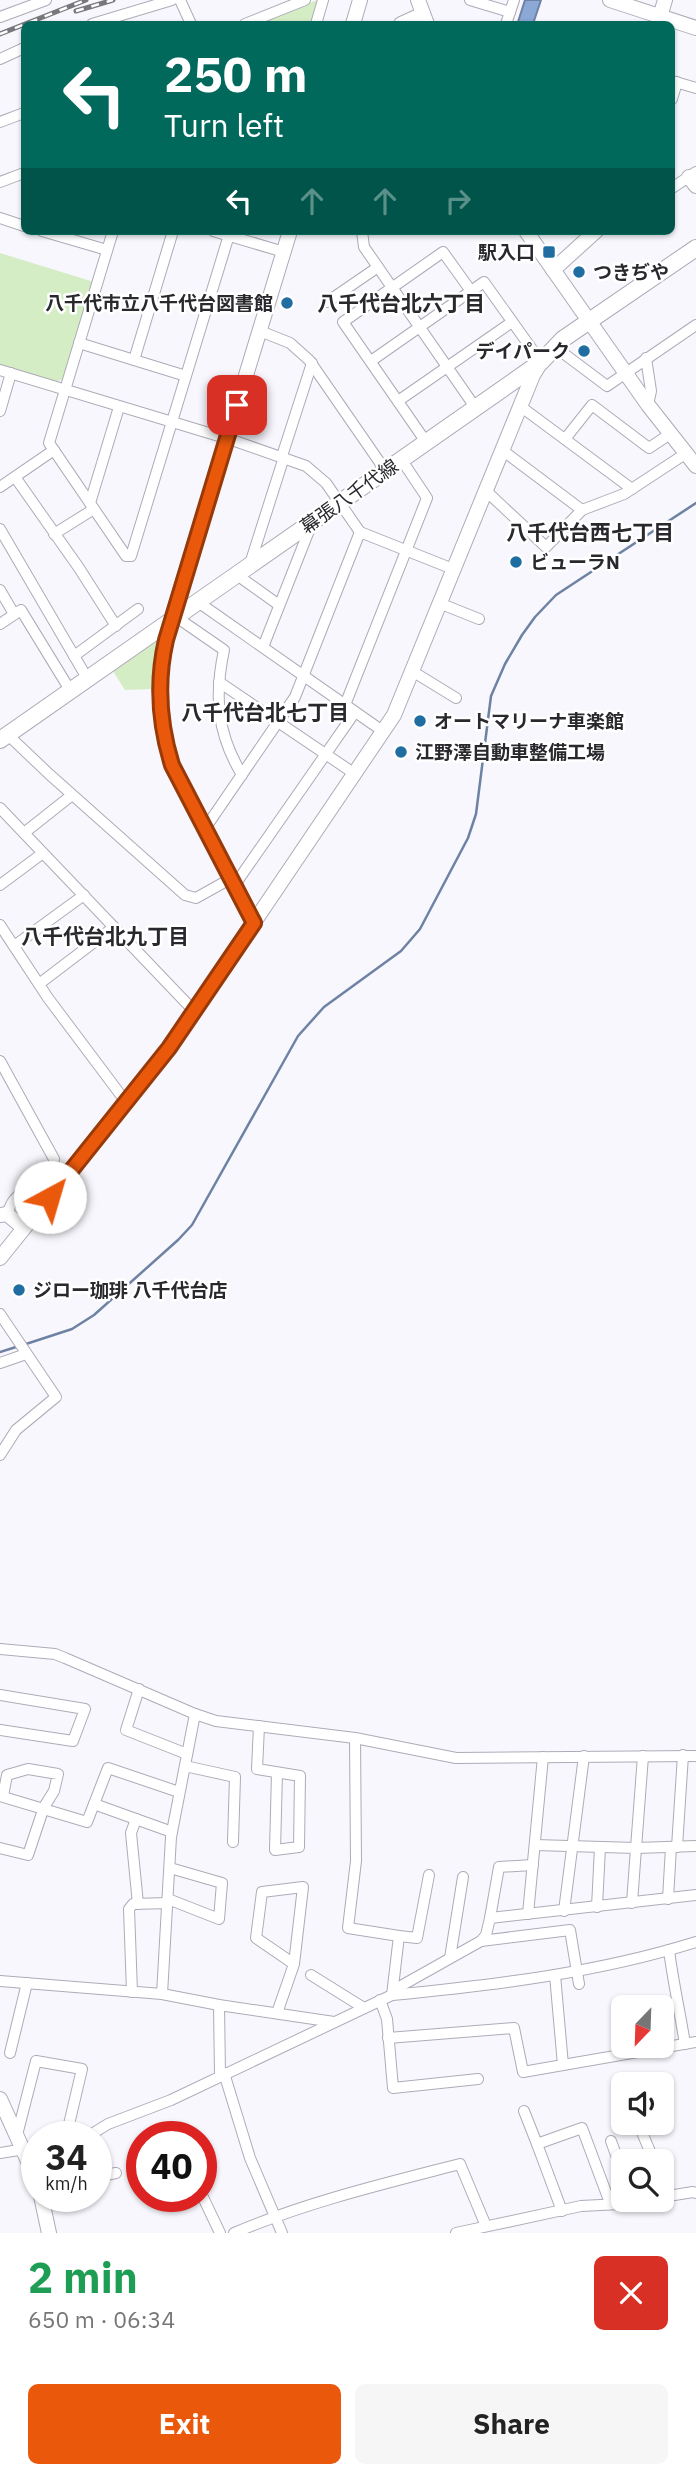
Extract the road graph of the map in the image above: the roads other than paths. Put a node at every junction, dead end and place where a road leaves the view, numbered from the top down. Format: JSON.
{"nodes":[{"id":1,"x":45,"y":0,"type":"edge"},
{"id":2,"x":172,"y":0,"type":"edge"},
{"id":3,"x":180,"y":0,"type":"edge"},
{"id":4,"x":305,"y":0,"type":"edge"},
{"id":5,"x":323,"y":0,"type":"edge"},
{"id":6,"x":360,"y":0,"type":"edge"},
{"id":7,"x":470,"y":0,"type":"edge"},
{"id":8,"x":514,"y":0,"type":"edge"},
{"id":9,"x":610,"y":0,"type":"edge"},
{"id":10,"x":665,"y":0,"type":"edge"},
{"id":11,"x":510,"y":12,"type":"junction"},
{"id":12,"x":0,"y":17,"type":"edge"},
{"id":13,"x":658,"y":20,"type":"edge"},
{"id":14,"x":102,"y":21,"type":"edge"},
{"id":15,"x":190,"y":21,"type":"edge"},
{"id":16,"x":265,"y":21,"type":"edge"},
{"id":17,"x":317,"y":21,"type":"edge"},
{"id":18,"x":354,"y":21,"type":"edge"},
{"id":19,"x":507,"y":21,"type":"edge"},
{"id":20,"x":675,"y":22,"type":"edge"},
{"id":21,"x":695,"y":24,"type":"edge"},
{"id":22,"x":21,"y":49,"type":"edge"},
{"id":23,"x":0,"y":59,"type":"edge"},
{"id":24,"x":675,"y":82,"type":"edge"},
{"id":25,"x":696,"y":88,"type":"edge"},
{"id":26,"x":21,"y":114,"type":"edge"},
{"id":27,"x":0,"y":122,"type":"edge"},
{"id":28,"x":21,"y":174,"type":"edge"},
{"id":29,"x":694,"y":178,"type":"edge"},
{"id":30,"x":0,"y":182,"type":"edge"},
{"id":31,"x":675,"y":187,"type":"edge"},
{"id":32,"x":0,"y":218,"type":"edge"},
{"id":33,"x":21,"y":225,"type":"edge"},
{"id":34,"x":56,"y":235,"type":"edge"},
{"id":35,"x":112,"y":235,"type":"edge"},
{"id":36,"x":172,"y":235,"type":"edge"},
{"id":37,"x":226,"y":235,"type":"edge"},
{"id":38,"x":289,"y":235,"type":"edge"},
{"id":39,"x":362,"y":235,"type":"edge"},
{"id":40,"x":529,"y":235,"type":"edge"},
{"id":41,"x":592,"y":235,"type":"edge"},
{"id":42,"x":229,"y":236,"type":"junction"},
{"id":43,"x":696,"y":248,"type":"edge"},
{"id":44,"x":107,"y":250,"type":"junction"},
{"id":45,"x":284,"y":252,"type":"junction"},
{"id":46,"x":377,"y":267,"type":"junction"},
{"id":47,"x":553,"y":270,"type":"junction"},
{"id":48,"x":392,"y":288,"type":"junction"},
{"id":49,"x":471,"y":291,"type":"junction"},
{"id":50,"x":327,"y":302,"type":"dead end"},
{"id":51,"x":512,"y":322,"type":"junction"},
{"id":52,"x":589,"y":322,"type":"junction"},
{"id":53,"x":696,"y":325,"type":"edge"},
{"id":54,"x":420,"y":327,"type":"junction"},
{"id":55,"x":260,"y":331,"type":"junction"},
{"id":56,"x":79,"y":343,"type":"junction"},
{"id":57,"x":555,"y":347,"type":"junction"},
{"id":58,"x":646,"y":358,"type":"junction"},
{"id":59,"x":134,"y":360,"type":"junction"},
{"id":60,"x":370,"y":362,"type":"junction"},
{"id":61,"x":541,"y":362,"type":"junction"},
{"id":62,"x":312,"y":363,"type":"junction"},
{"id":63,"x":447,"y":367,"type":"junction"},
{"id":64,"x":6,"y":372,"type":"edge"},
{"id":65,"x":625,"y":372,"type":"junction"},
{"id":66,"x":186,"y":376,"type":"junction"},
{"id":67,"x":66,"y":390,"type":"junction"},
{"id":68,"x":398,"y":401,"type":"junction"},
{"id":69,"x":648,"y":405,"type":"junction"},
{"id":70,"x":520,"y":406,"type":"junction"},
{"id":71,"x":120,"y":407,"type":"junction"},
{"id":72,"x":475,"y":407,"type":"junction"},
{"id":73,"x":0,"y":411,"type":"edge"},
{"id":74,"x":172,"y":423,"type":"junction"},
{"id":75,"x":670,"y":434,"type":"junction"},
{"id":76,"x":227,"y":439,"type":"junction"},
{"id":77,"x":565,"y":439,"type":"junction"},
{"id":78,"x":426,"y":442,"type":"junction"},
{"id":79,"x":54,"y":450,"type":"junction"},
{"id":80,"x":502,"y":450,"type":"junction"},
{"id":81,"x":685,"y":454,"type":"junction"},
{"id":82,"x":283,"y":457,"type":"junction"},
{"id":83,"x":401,"y":460,"type":"junction"},
{"id":84,"x":696,"y":466,"type":"edge"},
{"id":85,"x":385,"y":470,"type":"junction"},
{"id":86,"x":15,"y":477,"type":"junction"},
{"id":87,"x":0,"y":487,"type":"edge"},
{"id":88,"x":632,"y":489,"type":"junction"},
{"id":89,"x":485,"y":491,"type":"junction"},
{"id":90,"x":339,"y":503,"type":"junction"},
{"id":91,"x":92,"y":506,"type":"junction"},
{"id":92,"x":582,"y":510,"type":"junction"},
{"id":93,"x":313,"y":521,"type":"junction"},
{"id":94,"x":0,"y":529,"type":"edge"},
{"id":95,"x":360,"y":532,"type":"junction"},
{"id":96,"x":54,"y":534,"type":"junction"},
{"id":97,"x":406,"y":550,"type":"junction"},
{"id":98,"x":453,"y":569,"type":"junction"},
{"id":99,"x":243,"y":571,"type":"junction"},
{"id":100,"x":0,"y":590,"type":"edge"},
{"id":101,"x":198,"y":602,"type":"junction"},
{"id":102,"x":439,"y":603,"type":"junction"},
{"id":103,"x":279,"y":605,"type":"junction"},
{"id":104,"x":138,"y":609,"type":"dead end"},
{"id":105,"x":14,"y":614,"type":"junction"},
{"id":106,"x":172,"y":618,"type":"junction"},
{"id":107,"x":479,"y":619,"type":"dead end"},
{"id":108,"x":0,"y":624,"type":"edge"},
{"id":109,"x":116,"y":625,"type":"junction"},
{"id":110,"x":262,"y":647,"type":"junction"},
{"id":111,"x":74,"y":656,"type":"junction"},
{"id":112,"x":412,"y":671,"type":"junction"},
{"id":113,"x":304,"y":676,"type":"junction"},
{"id":114,"x":87,"y":678,"type":"junction"},
{"id":115,"x":219,"y":681,"type":"junction"},
{"id":116,"x":70,"y":690,"type":"junction"},
{"id":117,"x":456,"y":698,"type":"dead end"},
{"id":118,"x":350,"y":708,"type":"junction"},
{"id":119,"x":279,"y":722,"type":"junction"},
{"id":120,"x":384,"y":732,"type":"junction"},
{"id":121,"x":4,"y":737,"type":"edge"},
{"id":122,"x":325,"y":754,"type":"junction"},
{"id":123,"x":355,"y":774,"type":"junction"},
{"id":124,"x":242,"y":775,"type":"junction"},
{"id":125,"x":72,"y":794,"type":"junction"},
{"id":126,"x":0,"y":808,"type":"edge"},
{"id":127,"x":204,"y":830,"type":"junction"},
{"id":128,"x":24,"y":833,"type":"junction"},
{"id":129,"x":43,"y":853,"type":"junction"},
{"id":130,"x":232,"y":883,"type":"junction"},
{"id":131,"x":0,"y":886,"type":"edge"},
{"id":132,"x":84,"y":895,"type":"junction"},
{"id":133,"x":254,"y":923,"type":"junction"},
{"id":134,"x":0,"y":925,"type":"edge"},
{"id":135,"x":114,"y":927,"type":"junction"},
{"id":136,"x":14,"y":946,"type":"junction"},
{"id":137,"x":39,"y":984,"type":"junction"},
{"id":138,"x":195,"y":1012,"type":"junction"},
{"id":139,"x":0,"y":1061,"type":"edge"},
{"id":140,"x":127,"y":1102,"type":"junction"},
{"id":141,"x":4,"y":1215,"type":"edge"},
{"id":142,"x":24,"y":1228,"type":"junction"},
{"id":143,"x":0,"y":1258,"type":"edge"},
{"id":144,"x":0,"y":1314,"type":"edge"},
{"id":145,"x":25,"y":1352,"type":"junction"},
{"id":146,"x":0,"y":1363,"type":"edge"},
{"id":147,"x":3,"y":1441,"type":"edge"},
{"id":148,"x":0,"y":1455,"type":"edge"},
{"id":149,"x":0,"y":1649,"type":"edge"},
{"id":150,"x":139,"y":1689,"type":"junction"},
{"id":151,"x":0,"y":1695,"type":"edge"},
{"id":152,"x":195,"y":1714,"type":"junction"},
{"id":153,"x":259,"y":1726,"type":"junction"},
{"id":154,"x":0,"y":1730,"type":"edge"},
{"id":155,"x":355,"y":1738,"type":"junction"},
{"id":156,"x":187,"y":1754,"type":"junction"},
{"id":157,"x":683,"y":1755,"type":"junction"},
{"id":158,"x":584,"y":1756,"type":"junction"},
{"id":159,"x":643,"y":1756,"type":"junction"},
{"id":160,"x":696,"y":1756,"type":"edge"},
{"id":161,"x":543,"y":1757,"type":"junction"},
{"id":162,"x":185,"y":1766,"type":"junction"},
{"id":163,"x":277,"y":1773,"type":"junction"},
{"id":164,"x":179,"y":1792,"type":"junction"},
{"id":165,"x":2,"y":1796,"type":"edge"},
{"id":166,"x":94,"y":1804,"type":"junction"},
{"id":167,"x":44,"y":1807,"type":"junction"},
{"id":168,"x":136,"y":1819,"type":"junction"},
{"id":169,"x":172,"y":1832,"type":"junction"},
{"id":170,"x":233,"y":1842,"type":"dead end"},
{"id":171,"x":535,"y":1845,"type":"junction"},
{"id":172,"x":572,"y":1845,"type":"junction"},
{"id":173,"x":696,"y":1846,"type":"edge"},
{"id":174,"x":600,"y":1847,"type":"junction"},
{"id":175,"x":674,"y":1847,"type":"junction"},
{"id":176,"x":0,"y":1848,"type":"edge"},
{"id":177,"x":636,"y":1848,"type":"junction"},
{"id":178,"x":533,"y":1865,"type":"junction"},
{"id":179,"x":170,"y":1868,"type":"junction"},
{"id":180,"x":429,"y":1875,"type":"dead end"},
{"id":181,"x":463,"y":1877,"type":"dead end"},
{"id":182,"x":696,"y":1895,"type":"edge"},
{"id":183,"x":668,"y":1899,"type":"junction"},
{"id":184,"x":168,"y":1901,"type":"junction"},
{"id":185,"x":632,"y":1903,"type":"junction"},
{"id":186,"x":138,"y":1904,"type":"junction"},
{"id":187,"x":597,"y":1907,"type":"junction"},
{"id":188,"x":564,"y":1911,"type":"junction"},
{"id":189,"x":528,"y":1914,"type":"junction"},
{"id":190,"x":490,"y":1918,"type":"junction"},
{"id":191,"x":399,"y":1936,"type":"junction"},
{"id":192,"x":481,"y":1941,"type":"junction"},
{"id":193,"x":696,"y":1942,"type":"edge"},
{"id":194,"x":669,"y":1950,"type":"junction"},
{"id":195,"x":450,"y":1958,"type":"junction"},
{"id":196,"x":294,"y":1964,"type":"junction"},
{"id":197,"x":577,"y":1972,"type":"junction"},
{"id":198,"x":311,"y":1975,"type":"dead end"},
{"id":199,"x":555,"y":1975,"type":"junction"},
{"id":200,"x":0,"y":1981,"type":"edge"},
{"id":201,"x":27,"y":1983,"type":"junction"},
{"id":202,"x":579,"y":1984,"type":"dead end"},
{"id":203,"x":132,"y":1992,"type":"junction"},
{"id":204,"x":162,"y":1994,"type":"junction"},
{"id":205,"x":392,"y":1995,"type":"junction"},
{"id":206,"x":380,"y":2000,"type":"junction"},
{"id":207,"x":219,"y":2005,"type":"junction"},
{"id":208,"x":364,"y":2008,"type":"junction"},
{"id":209,"x":277,"y":2013,"type":"junction"},
{"id":210,"x":334,"y":2022,"type":"junction"},
{"id":211,"x":388,"y":2038,"type":"junction"},
{"id":212,"x":691,"y":2043,"type":"edge"},
{"id":213,"x":10,"y":2053,"type":"dead end"},
{"id":214,"x":563,"y":2065,"type":"junction"},
{"id":215,"x":222,"y":2074,"type":"junction"},
{"id":216,"x":478,"y":2079,"type":"dead end"},
{"id":217,"x":0,"y":2099,"type":"edge"},
{"id":218,"x":524,"y":2111,"type":"dead end"},
{"id":219,"x":29,"y":2121,"type":"edge"},
{"id":220,"x":70,"y":2121,"type":"edge"},
{"id":221,"x":112,"y":2122,"type":"edge"},
{"id":222,"x":21,"y":2135,"type":"edge"},
{"id":223,"x":611,"y":2141,"type":"dead end"},
{"id":224,"x":537,"y":2144,"type":"junction"},
{"id":225,"x":21,"y":2145,"type":"edge"},
{"id":226,"x":614,"y":2149,"type":"edge"},
{"id":227,"x":0,"y":2153,"type":"edge"},
{"id":228,"x":116,"y":2173,"type":"dead end"},
{"id":229,"x":112,"y":2174,"type":"edge"},
{"id":230,"x":696,"y":2193,"type":"edge"},
{"id":231,"x":674,"y":2195,"type":"edge"},
{"id":232,"x":610,"y":2203,"type":"joint"},
{"id":233,"x":562,"y":2211,"type":"junction"},
{"id":234,"x":44,"y":2212,"type":"edge"},
{"id":235,"x":210,"y":2212,"type":"edge"},
{"id":236,"x":274,"y":2216,"type":"junction"},
{"id":237,"x":486,"y":2226,"type":"junction"},
{"id":238,"x":49,"y":2233,"type":"edge"},
{"id":239,"x":220,"y":2233,"type":"edge"},
{"id":240,"x":234,"y":2233,"type":"edge"},
{"id":241,"x":282,"y":2233,"type":"edge"},
{"id":242,"x":456,"y":2233,"type":"edge"}],
"edges":[{"from":1,"to":12,"type":"street"},
{"from":2,"to":14,"type":"street"},
{"from":3,"to":15,"type":"street"},
{"from":4,"to":16,"type":"street"},
{"from":5,"to":17,"type":"street"},
{"from":6,"to":18,"type":"street"},
{"from":7,"to":11,"type":"street"},
{"from":8,"to":11,"type":"street"},
{"from":9,"to":13,"type":"street"},
{"from":10,"to":13,"type":"street"},
{"from":11,"to":19,"type":"street"},
{"from":20,"to":21,"type":"street"},
{"from":22,"to":23,"type":"street"},
{"from":24,"to":25,"type":"street"},
{"from":26,"to":27,"type":"street"},
{"from":28,"to":30,"type":"street"},
{"from":29,"to":31,"type":"street"},
{"from":32,"to":33,"type":"street"},
{"from":34,"to":44,"type":"street"},
{"from":35,"to":44,"type":"street"},
{"from":36,"to":59,"type":"street"},
{"from":37,"to":42,"type":"street"},
{"from":38,"to":45,"type":"street"},
{"from":39,"to":46,"type":"street"},
{"from":40,"to":47,"type":"street"},
{"from":41,"to":47,"type":"street"},
{"from":42,"to":45,"type":"street"},
{"from":42,"to":66,"type":"street"},
{"from":43,"to":52,"type":"main road","name":"幕張八千代線"},
{"from":44,"to":56,"type":"street"},
{"from":45,"to":55,"type":"street"},
{"from":46,"to":48,"type":"street"},
{"from":46,"to":50,"type":"street"},
{"from":47,"to":52,"type":"street"},
{"from":48,"to":49,"type":"street"},
{"from":48,"to":54,"type":"street"},
{"from":48,"to":60,"type":"street"},
{"from":49,"to":51,"type":"street"},
{"from":49,"to":54,"type":"street"},
{"from":51,"to":61,"type":"street"},
{"from":51,"to":63,"type":"street"},
{"from":52,"to":57,"type":"main road","name":"幕張八千代線"},
{"from":52,"to":65,"type":"street"},
{"from":53,"to":58,"type":"street"},
{"from":54,"to":60,"type":"street"},
{"from":54,"to":63,"type":"street"},
{"from":55,"to":62,"type":"street"},
{"from":55,"to":76,"type":"street"},
{"from":56,"to":59,"type":"street"},
{"from":56,"to":67,"type":"street"},
{"from":57,"to":61,"type":"main road","name":"幕張八千代線"},
{"from":57,"to":65,"type":"street"},
{"from":58,"to":65,"type":"street"},
{"from":58,"to":69,"type":"street"},
{"from":59,"to":66,"type":"street"},
{"from":60,"to":68,"type":"street"},
{"from":61,"to":70,"type":"street"},
{"from":61,"to":72,"type":"main road","name":"幕張八千代線"},
{"from":62,"to":82,"type":"street"},
{"from":62,"to":85,"type":"street"},
{"from":63,"to":68,"type":"street"},
{"from":63,"to":72,"type":"street"},
{"from":64,"to":67,"type":"street"},
{"from":64,"to":73,"type":"street"},
{"from":65,"to":69,"type":"street"},
{"from":66,"to":74,"type":"street"},
{"from":67,"to":71,"type":"street"},
{"from":67,"to":79,"type":"street"},
{"from":68,"to":78,"type":"street"},
{"from":69,"to":75,"type":"street"},
{"from":70,"to":77,"type":"street"},
{"from":70,"to":80,"type":"street"},
{"from":71,"to":74,"type":"street"},
{"from":71,"to":91,"type":"street"},
{"from":72,"to":78,"type":"main road","name":"幕張八千代線"},
{"from":74,"to":76,"type":"street"},
{"from":74,"to":91,"type":"street"},
{"from":75,"to":77,"type":"street"},
{"from":75,"to":81,"type":"street"},
{"from":76,"to":82,"type":"street"},
{"from":76,"to":106,"type":"street"},
{"from":77,"to":88,"type":"street"},
{"from":78,"to":83,"type":"main road","name":"幕張八千代線"},
{"from":79,"to":86,"type":"street"},
{"from":79,"to":91,"type":"street"},
{"from":80,"to":89,"type":"street"},
{"from":80,"to":92,"type":"street"},
{"from":81,"to":84,"type":"street"},
{"from":81,"to":88,"type":"street"},
{"from":82,"to":90,"type":"street"},
{"from":82,"to":99,"type":"street"},
{"from":83,"to":85,"type":"main road","name":"幕張八千代線"},
{"from":83,"to":97,"type":"street"},
{"from":85,"to":90,"type":"main road","name":"幕張八千代線"},
{"from":86,"to":87,"type":"street"},
{"from":86,"to":96,"type":"street"},
{"from":88,"to":92,"type":"street"},
{"from":89,"to":92,"type":"street"},
{"from":89,"to":98,"type":"street"},
{"from":90,"to":93,"type":"main road","name":"幕張八千代線"},
{"from":90,"to":95,"type":"street"},
{"from":91,"to":96,"type":"street"},
{"from":93,"to":99,"type":"main road","name":"幕張八千代線"},
{"from":93,"to":103,"type":"street"},
{"from":94,"to":111,"type":"street"},
{"from":95,"to":97,"type":"street"},
{"from":95,"to":113,"type":"street"},
{"from":96,"to":109,"type":"street"},
{"from":97,"to":98,"type":"street"},
{"from":97,"to":118,"type":"street"},
{"from":98,"to":102,"type":"street"},
{"from":99,"to":101,"type":"main road","name":"幕張八千代線"},
{"from":99,"to":103,"type":"street"},
{"from":100,"to":105,"type":"street"},
{"from":101,"to":106,"type":"main road","name":"幕張八千代線"},
{"from":101,"to":110,"type":"street"},
{"from":102,"to":107,"type":"street"},
{"from":102,"to":112,"type":"street"},
{"from":103,"to":110,"type":"street"},
{"from":104,"to":109,"type":"street"},
{"from":105,"to":108,"type":"street"},
{"from":105,"to":116,"type":"street"},
{"from":106,"to":114,"type":"main road","name":"幕張八千代線"},
{"from":106,"to":115,"type":"street"},
{"from":106,"to":127,"type":"street"},
{"from":109,"to":111,"type":"street"},
{"from":110,"to":113,"type":"street"},
{"from":111,"to":114,"type":"street"},
{"from":112,"to":117,"type":"street"},
{"from":112,"to":120,"type":"street"},
{"from":113,"to":118,"type":"street"},
{"from":113,"to":119,"type":"street"},
{"from":114,"to":116,"type":"main road","name":"幕張八千代線"},
{"from":115,"to":119,"type":"street"},
{"from":115,"to":124,"type":"street"},
{"from":116,"to":121,"type":"main road","name":"幕張八千代線"},
{"from":118,"to":120,"type":"street"},
{"from":118,"to":122,"type":"street"},
{"from":119,"to":122,"type":"street"},
{"from":119,"to":124,"type":"street"},
{"from":120,"to":123,"type":"street"},
{"from":121,"to":125,"type":"street"},
{"from":122,"to":123,"type":"street"},
{"from":122,"to":130,"type":"street"},
{"from":123,"to":133,"type":"street"},
{"from":124,"to":127,"type":"street"},
{"from":125,"to":128,"type":"street"},
{"from":125,"to":130,"type":"street"},
{"from":126,"to":128,"type":"street"},
{"from":127,"to":130,"type":"street"},
{"from":128,"to":129,"type":"street"},
{"from":129,"to":131,"type":"street"},
{"from":129,"to":132,"type":"street"},
{"from":130,"to":133,"type":"street"},
{"from":132,"to":135,"type":"street"},
{"from":132,"to":136,"type":"street"},
{"from":133,"to":138,"type":"street"},
{"from":134,"to":136,"type":"street"},
{"from":135,"to":137,"type":"street"},
{"from":135,"to":138,"type":"street"},
{"from":136,"to":137,"type":"street"},
{"from":137,"to":140,"type":"street"},
{"from":138,"to":140,"type":"street"},
{"from":139,"to":141,"type":"street"},
{"from":140,"to":142,"type":"street"},
{"from":141,"to":142,"type":"street"},
{"from":142,"to":143,"type":"street"},
{"from":144,"to":145,"type":"street"},
{"from":145,"to":146,"type":"street"},
{"from":145,"to":147,"type":"street"},
{"from":147,"to":148,"type":"street"},
{"from":149,"to":150,"type":"street"},
{"from":150,"to":152,"type":"street"},
{"from":150,"to":156,"type":"street"},
{"from":151,"to":154,"type":"street"},
{"from":152,"to":153,"type":"street"},
{"from":152,"to":156,"type":"street"},
{"from":153,"to":155,"type":"street"},
{"from":153,"to":163,"type":"street"},
{"from":155,"to":161,"type":"street"},
{"from":155,"to":191,"type":"street"},
{"from":156,"to":162,"type":"street"},
{"from":157,"to":159,"type":"street"},
{"from":157,"to":160,"type":"street"},
{"from":157,"to":175,"type":"street"},
{"from":158,"to":159,"type":"street"},
{"from":158,"to":161,"type":"street"},
{"from":158,"to":172,"type":"street"},
{"from":159,"to":177,"type":"street"},
{"from":161,"to":171,"type":"street"},
{"from":162,"to":164,"type":"street"},
{"from":162,"to":170,"type":"street"},
{"from":163,"to":163,"type":"street"},
{"from":164,"to":166,"type":"street"},
{"from":164,"to":169,"type":"street"},
{"from":165,"to":167,"type":"street"},
{"from":165,"to":167,"type":"street"},
{"from":166,"to":167,"type":"street"},
{"from":166,"to":168,"type":"street"},
{"from":167,"to":176,"type":"street"},
{"from":168,"to":169,"type":"street"},
{"from":168,"to":186,"type":"street"},
{"from":169,"to":179,"type":"street"},
{"from":171,"to":172,"type":"street"},
{"from":171,"to":178,"type":"street"},
{"from":172,"to":174,"type":"street"},
{"from":172,"to":188,"type":"street"},
{"from":173,"to":175,"type":"street"},
{"from":174,"to":177,"type":"street"},
{"from":174,"to":187,"type":"street"},
{"from":175,"to":177,"type":"street"},
{"from":175,"to":183,"type":"street"},
{"from":177,"to":185,"type":"street"},
{"from":178,"to":189,"type":"street"},
{"from":178,"to":190,"type":"street"},
{"from":179,"to":184,"type":"street"},
{"from":179,"to":184,"type":"street"},
{"from":180,"to":191,"type":"street"},
{"from":181,"to":195,"type":"street"},
{"from":182,"to":183,"type":"street"},
{"from":183,"to":185,"type":"street"},
{"from":184,"to":186,"type":"street"},
{"from":184,"to":204,"type":"street"},
{"from":185,"to":187,"type":"street"},
{"from":186,"to":203,"type":"street"},
{"from":187,"to":188,"type":"street"},
{"from":188,"to":189,"type":"street"},
{"from":189,"to":190,"type":"street"},
{"from":190,"to":192,"type":"street"},
{"from":191,"to":205,"type":"street"},
{"from":192,"to":195,"type":"street"},
{"from":192,"to":197,"type":"street"},
{"from":193,"to":194,"type":"street"},
{"from":194,"to":197,"type":"street"},
{"from":194,"to":212,"type":"street"},
{"from":195,"to":205,"type":"street"},
{"from":196,"to":196,"type":"street"},
{"from":196,"to":209,"type":"street"},
{"from":197,"to":199,"type":"street"},
{"from":197,"to":202,"type":"street"},
{"from":198,"to":208,"type":"street"},
{"from":199,"to":205,"type":"street"},
{"from":199,"to":214,"type":"street"},
{"from":200,"to":201,"type":"street"},
{"from":201,"to":203,"type":"street"},
{"from":201,"to":213,"type":"street"},
{"from":203,"to":204,"type":"street"},
{"from":204,"to":207,"type":"street"},
{"from":205,"to":206,"type":"street"},
{"from":206,"to":208,"type":"street"},
{"from":206,"to":211,"type":"street"},
{"from":207,"to":209,"type":"street"},
{"from":207,"to":215,"type":"street"},
{"from":208,"to":210,"type":"street"},
{"from":209,"to":210,"type":"street"},
{"from":210,"to":215,"type":"street"},
{"from":211,"to":214,"type":"street"},
{"from":211,"to":216,"type":"street"},
{"from":212,"to":214,"type":"street"},
{"from":215,"to":221,"type":"street"},
{"from":215,"to":236,"type":"street"},
{"from":217,"to":222,"type":"street"},
{"from":218,"to":224,"type":"street"},
{"from":219,"to":220,"type":"street"},
{"from":223,"to":226,"type":"street"},
{"from":224,"to":232,"type":"street"},
{"from":224,"to":233,"type":"street"},
{"from":225,"to":227,"type":"street"},
{"from":228,"to":229,"type":"street"},
{"from":230,"to":231,"type":"street"},
{"from":232,"to":233,"type":"street"},
{"from":233,"to":237,"type":"street"},
{"from":234,"to":238,"type":"street"},
{"from":235,"to":239,"type":"street"},
{"from":236,"to":237,"type":"street"},
{"from":236,"to":240,"type":"street"},
{"from":236,"to":241,"type":"street"},
{"from":237,"to":242,"type":"street"}]}
